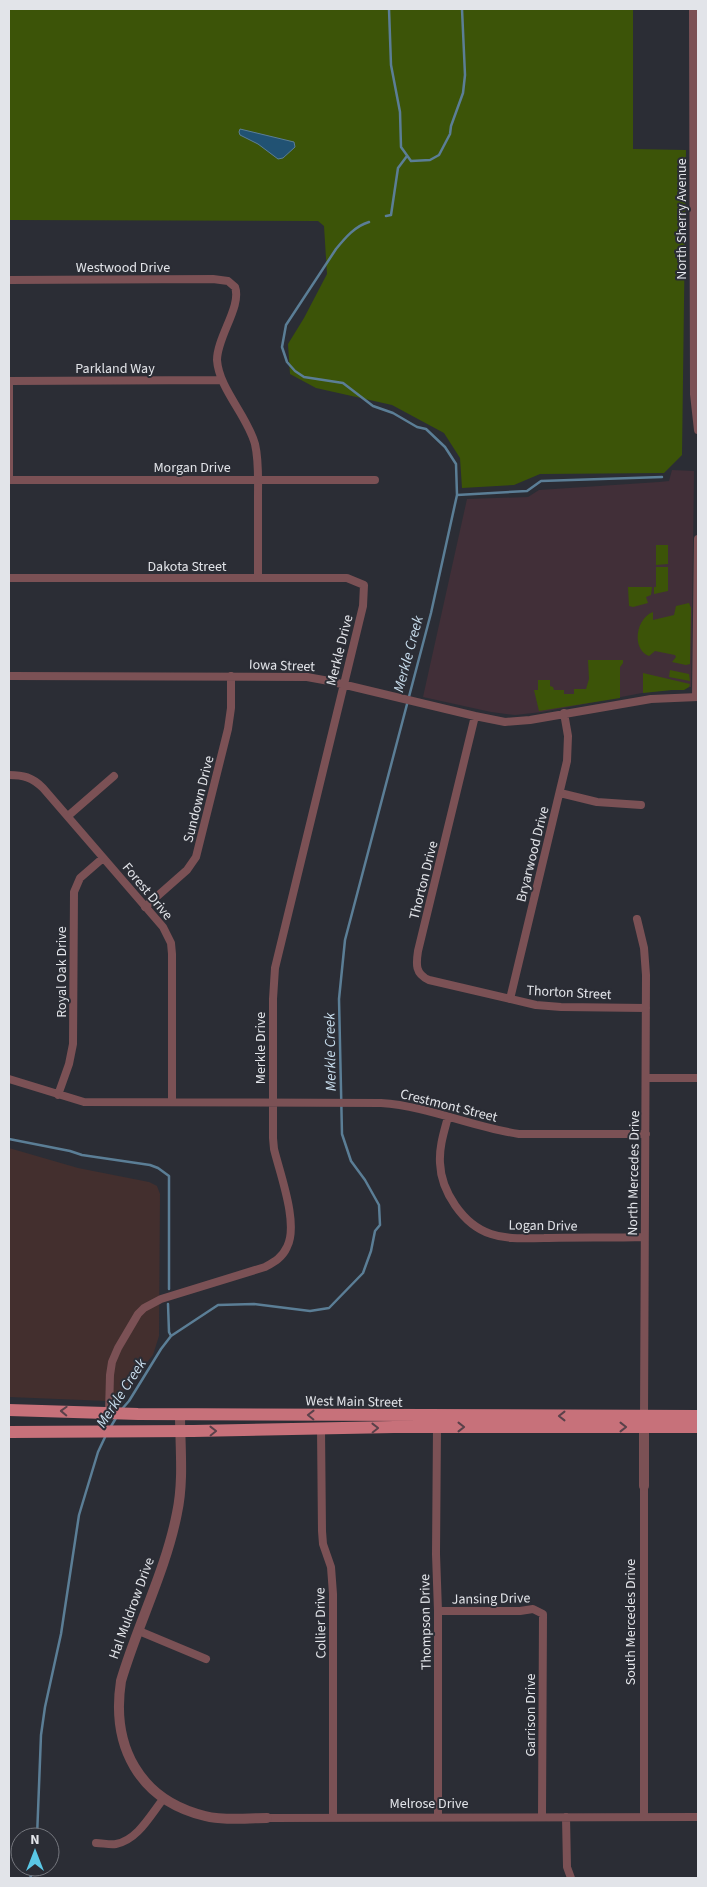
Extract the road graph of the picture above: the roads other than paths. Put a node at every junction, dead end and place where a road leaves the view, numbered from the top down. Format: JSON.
{"nodes":[{"id":1,"x":693,"y":9,"type":"edge"},
{"id":2,"x":696,"y":42,"type":"edge"},
{"id":3,"x":696,"y":146,"type":"edge"},
{"id":4,"x":696,"y":251,"type":"edge"},
{"id":5,"x":9,"y":280,"type":"edge"},
{"id":6,"x":696,"y":356,"type":"edge"},
{"id":7,"x":222,"y":380,"type":"junction"},
{"id":8,"x":9,"y":381,"type":"edge"},
{"id":9,"x":698,"y":430,"type":"edge"},
{"id":10,"x":9,"y":480,"type":"edge"},
{"id":11,"x":258,"y":480,"type":"junction"},
{"id":12,"x":375,"y":480,"type":"dead end"},
{"id":13,"x":698,"y":539,"type":"edge"},
{"id":14,"x":9,"y":578,"type":"edge"},
{"id":15,"x":258,"y":578,"type":"junction"},
{"id":16,"x":698,"y":584,"type":"edge"},
{"id":17,"x":364,"y":585,"type":"joint"},
{"id":18,"x":9,"y":676,"type":"edge"},
{"id":19,"x":231,"y":676,"type":"junction"},
{"id":20,"x":343,"y":684,"type":"junction"},
{"id":21,"x":697,"y":697,"type":"edge"},
{"id":22,"x":564,"y":713,"type":"junction"},
{"id":23,"x":475,"y":716,"type":"junction"},
{"id":24,"x":9,"y":775,"type":"edge"},
{"id":25,"x":114,"y":776,"type":"dead end"},
{"id":26,"x":560,"y":793,"type":"junction"},
{"id":27,"x":641,"y":805,"type":"dead end"},
{"id":28,"x":68,"y":816,"type":"junction"},
{"id":29,"x":103,"y":858,"type":"junction"},
{"id":30,"x":145,"y":906,"type":"junction"},
{"id":31,"x":637,"y":919,"type":"dead end"},
{"id":32,"x":492,"y":995,"type":"joint"},
{"id":33,"x":510,"y":999,"type":"junction"},
{"id":34,"x":646,"y":1008,"type":"junction"},
{"id":35,"x":646,"y":1078,"type":"junction"},
{"id":36,"x":698,"y":1078,"type":"edge"},
{"id":37,"x":9,"y":1079,"type":"edge"},
{"id":38,"x":58,"y":1095,"type":"junction"},
{"id":39,"x":172,"y":1102,"type":"junction"},
{"id":40,"x":273,"y":1102,"type":"junction"},
{"id":41,"x":448,"y":1117,"type":"junction"},
{"id":42,"x":646,"y":1134,"type":"junction"},
{"id":43,"x":644,"y":1238,"type":"junction"},
{"id":44,"x":9,"y":1410,"type":"edge"},
{"id":45,"x":111,"y":1413,"type":"junction"},
{"id":46,"x":180,"y":1414,"type":"junction"},
{"id":47,"x":698,"y":1416,"type":"edge"},
{"id":48,"x":644,"y":1422,"type":"junction"},
{"id":49,"x":437,"y":1427,"type":"junction"},
{"id":50,"x":698,"y":1427,"type":"edge"},
{"id":51,"x":321,"y":1429,"type":"junction"},
{"id":52,"x":180,"y":1431,"type":"junction"},
{"id":53,"x":9,"y":1432,"type":"edge"},
{"id":54,"x":644,"y":1486,"type":"joint"},
{"id":55,"x":438,"y":1611,"type":"junction"},
{"id":56,"x":543,"y":1614,"type":"joint"},
{"id":57,"x":139,"y":1631,"type":"junction"},
{"id":58,"x":206,"y":1659,"type":"dead end"},
{"id":59,"x":164,"y":1798,"type":"junction"},
{"id":60,"x":542,"y":1816,"type":"junction"},
{"id":61,"x":438,"y":1817,"type":"junction"},
{"id":62,"x":566,"y":1817,"type":"junction"},
{"id":63,"x":644,"y":1817,"type":"junction"},
{"id":64,"x":698,"y":1817,"type":"edge"},
{"id":65,"x":267,"y":1818,"type":"joint"},
{"id":66,"x":333,"y":1818,"type":"junction"},
{"id":67,"x":96,"y":1843,"type":"dead end"},
{"id":68,"x":571,"y":1878,"type":"edge"}],
"edges":[{"from":1,"to":2,"type":"street","name":"North Sherry Avenue"},
{"from":2,"to":3,"type":"street","name":"North Sherry Avenue"},
{"from":3,"to":4,"type":"street","name":"North Sherry Avenue"},
{"from":4,"to":6,"type":"street","name":"North Sherry Avenue"},
{"from":5,"to":7,"type":"street","name":"Westwood Drive"},
{"from":6,"to":9,"type":"street","name":"North Sherry Avenue"},
{"from":7,"to":8,"type":"street","name":"Parkland Way"},
{"from":7,"to":11,"type":"street"},
{"from":8,"to":10,"type":"street"},
{"from":10,"to":11,"type":"street","name":"Morgan Drive"},
{"from":11,"to":12,"type":"street","name":"Morgan Drive"},
{"from":11,"to":15,"type":"street"},
{"from":13,"to":16,"type":"street"},
{"from":14,"to":15,"type":"street","name":"Dakota Street"},
{"from":15,"to":17,"type":"street","name":"Dakota Street"},
{"from":16,"to":21,"type":"street"},
{"from":17,"to":20,"type":"street","name":"Merkle Drive"},
{"from":18,"to":19,"type":"street","name":"Iowa Street"},
{"from":19,"to":20,"type":"street","name":"Iowa Street"},
{"from":19,"to":30,"type":"street","name":"Sundown Drive"},
{"from":20,"to":23,"type":"street","name":"Iowa Street"},
{"from":20,"to":40,"type":"street","name":"Merkle Drive"},
{"from":21,"to":22,"type":"street","name":"Iowa Street"},
{"from":22,"to":23,"type":"street","name":"Iowa Street"},
{"from":22,"to":26,"type":"street","name":"Bryarwood Drive"},
{"from":23,"to":32,"type":"street","name":"Thorton Drive"},
{"from":24,"to":28,"type":"street","name":"Forest Drive"},
{"from":25,"to":28,"type":"street"},
{"from":26,"to":27,"type":"street"},
{"from":26,"to":33,"type":"street","name":"Bryarwood Drive"},
{"from":28,"to":29,"type":"street","name":"Forest Drive"},
{"from":29,"to":30,"type":"street","name":"Forest Drive"},
{"from":29,"to":38,"type":"street","name":"Royal Oak Drive"},
{"from":30,"to":39,"type":"street","name":"Forest Drive"},
{"from":31,"to":34,"type":"street","name":"North Mercedes Drive"},
{"from":32,"to":33,"type":"street","name":"Thorton Street"},
{"from":33,"to":34,"type":"street","name":"Thorton Street"},
{"from":34,"to":35,"type":"street","name":"North Mercedes Drive"},
{"from":35,"to":36,"type":"street"},
{"from":35,"to":42,"type":"street","name":"North Mercedes Drive"},
{"from":37,"to":38,"type":"street","name":"Crestmont Street"},
{"from":38,"to":39,"type":"street","name":"Crestmont Street"},
{"from":39,"to":40,"type":"street","name":"Crestmont Street"},
{"from":40,"to":41,"type":"street","name":"Crestmont Street"},
{"from":40,"to":45,"type":"street","name":"Merkle Drive"},
{"from":41,"to":42,"type":"street","name":"Crestmont Street"},
{"from":41,"to":43,"type":"street","name":"Logan Drive"},
{"from":42,"to":43,"type":"street","name":"North Mercedes Drive"},
{"from":43,"to":48,"type":"street","name":"North Mercedes Drive"},
{"from":45,"to":44,"type":"main road","name":"West Main Street","one_way":true},
{"from":45,"to":46,"type":"main road","name":"West Main Street"},
{"from":48,"to":46,"type":"main road","name":"West Main Street","one_way":true},
{"from":46,"to":52,"type":"street","name":"Hal Muldrow Drive"},
{"from":47,"to":48,"type":"main road","name":"West Main Street"},
{"from":49,"to":48,"type":"main road","name":"West Main Street","one_way":true},
{"from":48,"to":50,"type":"main road","name":"West Main Street"},
{"from":48,"to":54,"type":"street","name":"South Mercedes Drive"},
{"from":51,"to":49,"type":"main road","name":"West Main Street","one_way":true},
{"from":49,"to":55,"type":"street","name":"Thompson Drive"},
{"from":52,"to":51,"type":"main road","name":"West Main Street","one_way":true},
{"from":51,"to":66,"type":"street","name":"Collier Drive"},
{"from":52,"to":53,"type":"main road","name":"West Main Street"},
{"from":52,"to":57,"type":"street","name":"Hal Muldrow Drive"},
{"from":54,"to":63,"type":"street","name":"South Mercedes Drive"},
{"from":55,"to":56,"type":"street","name":"Jansing Drive"},
{"from":55,"to":61,"type":"street","name":"Thompson Drive"},
{"from":56,"to":60,"type":"street","name":"Garrison Drive"},
{"from":57,"to":58,"type":"street"},
{"from":57,"to":59,"type":"street","name":"Hal Muldrow Drive"},
{"from":59,"to":65,"type":"street","name":"Melrose Drive"},
{"from":59,"to":67,"type":"street"},
{"from":60,"to":61,"type":"street","name":"Melrose Drive"},
{"from":60,"to":62,"type":"street","name":"Melrose Drive"},
{"from":61,"to":66,"type":"street","name":"Melrose Drive"},
{"from":62,"to":63,"type":"street","name":"Melrose Drive"},
{"from":62,"to":68,"type":"street"},
{"from":63,"to":64,"type":"street","name":"Melrose Drive"},
{"from":65,"to":66,"type":"street","name":"Melrose Drive"}]}
